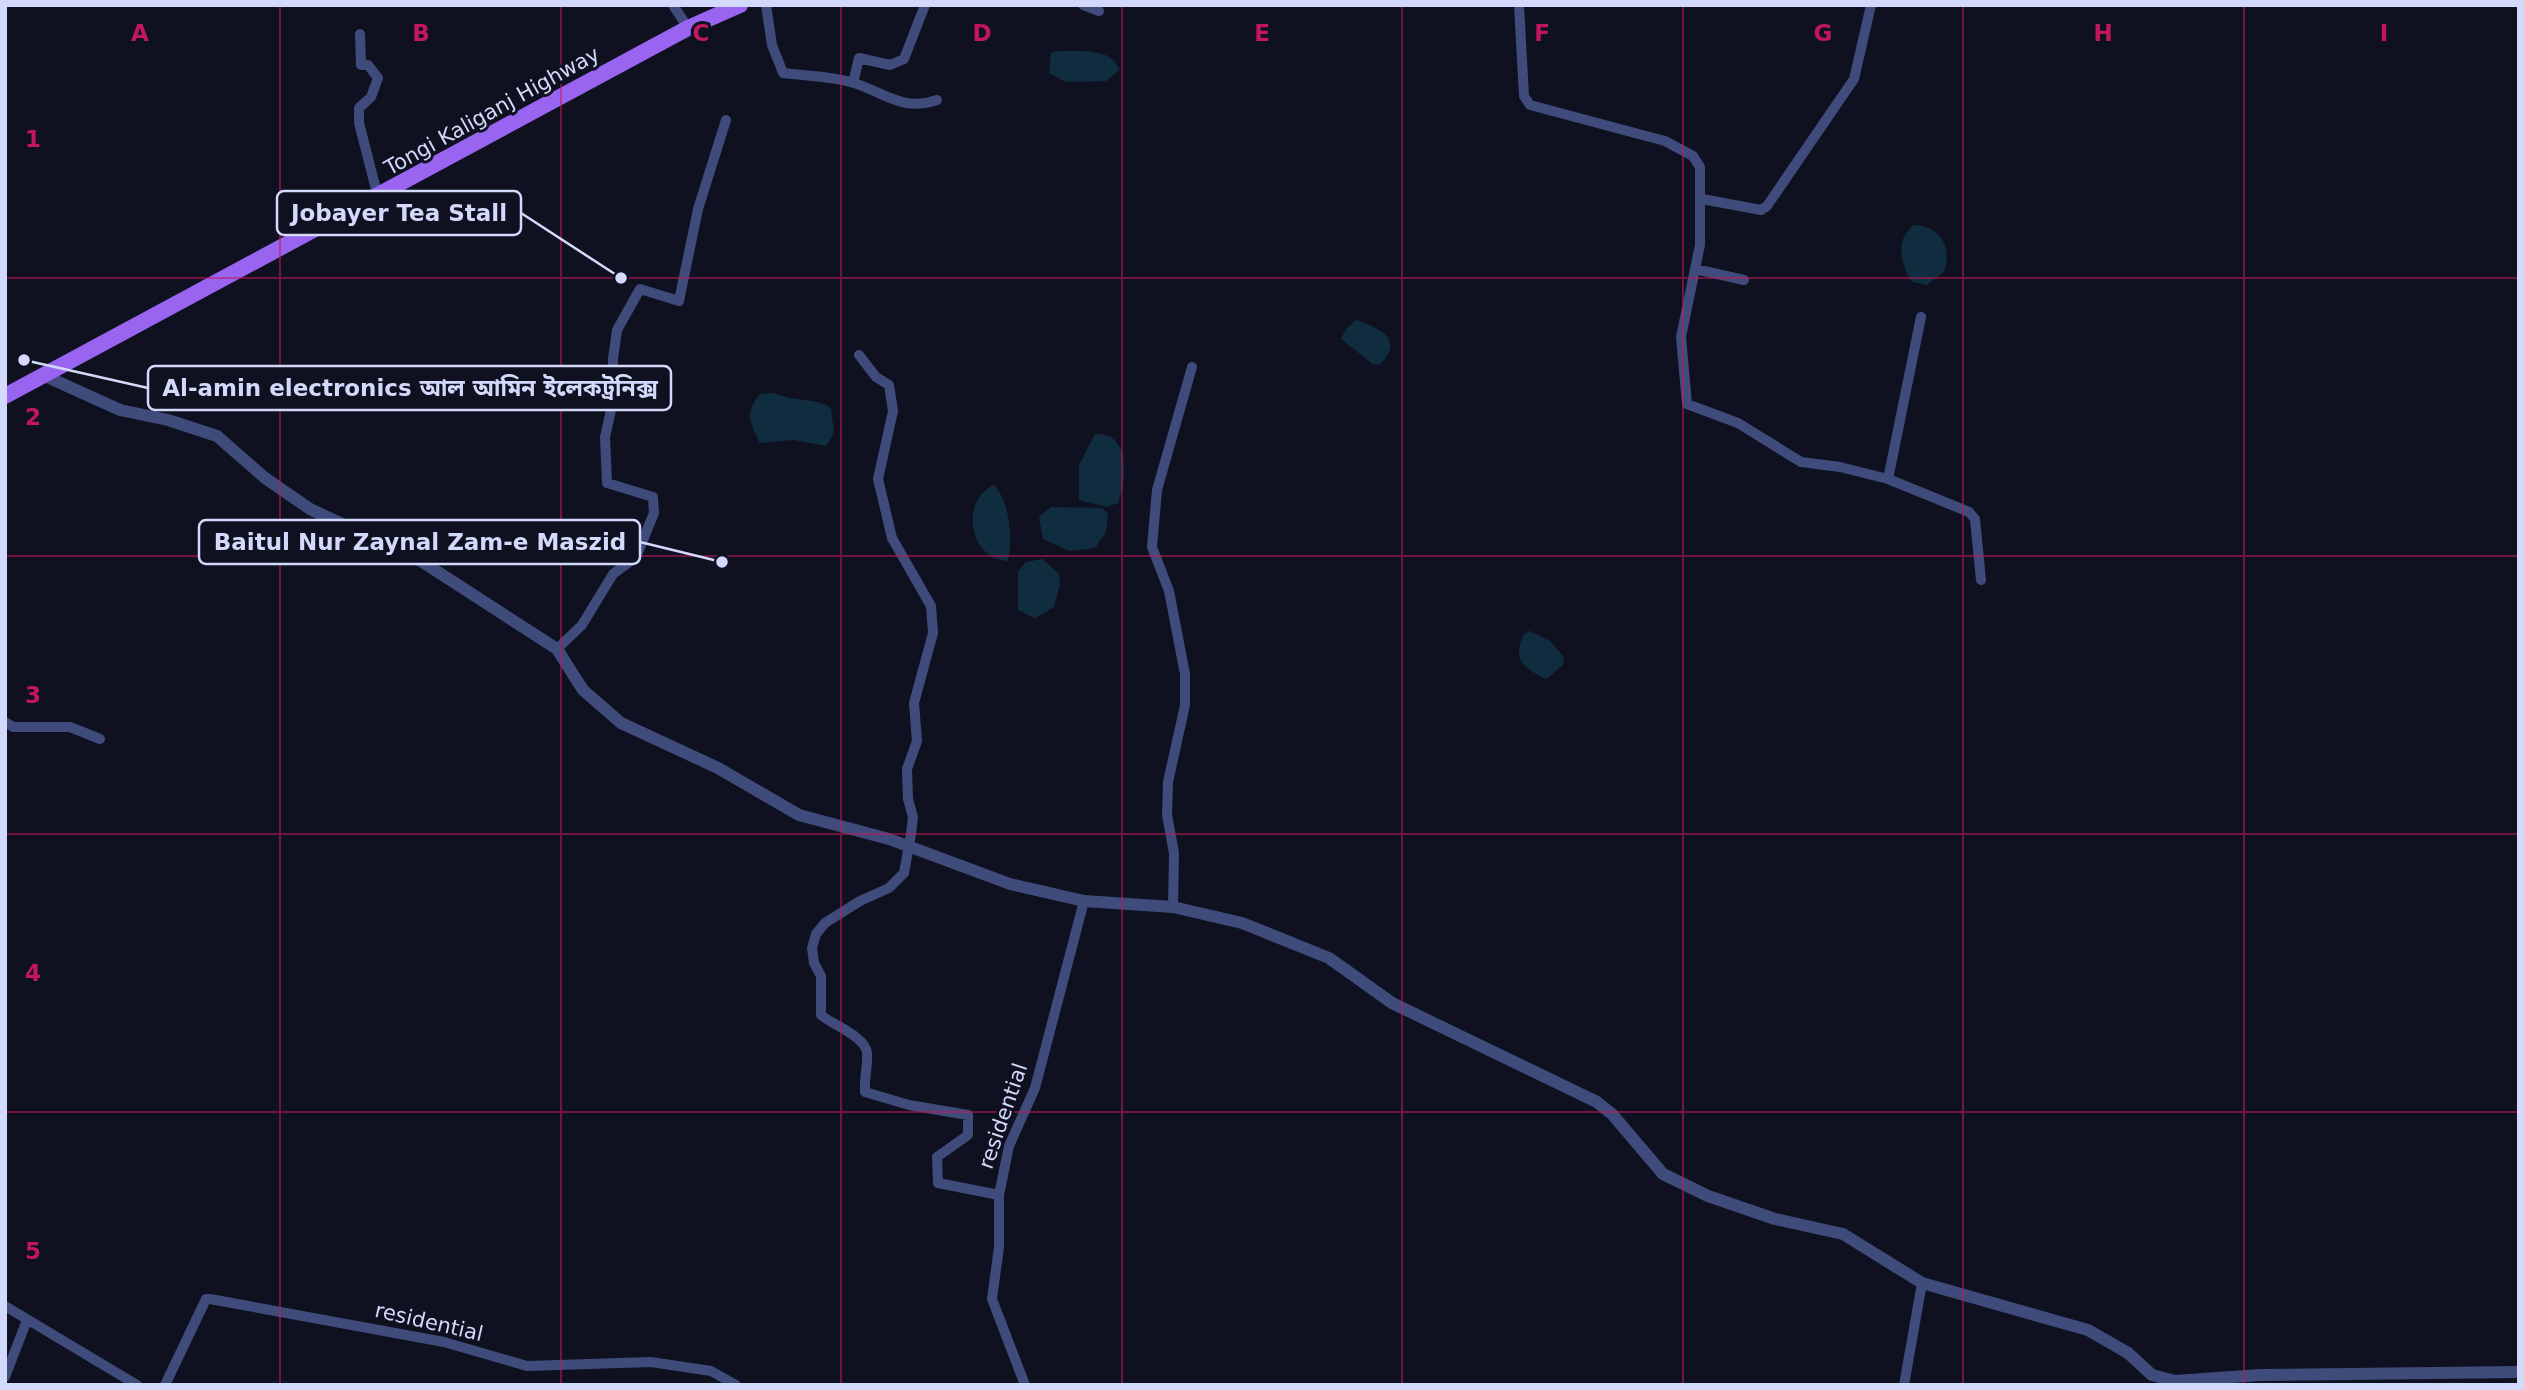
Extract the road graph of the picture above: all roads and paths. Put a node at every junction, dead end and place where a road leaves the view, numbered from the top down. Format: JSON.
{"nodes":[{"id":1,"x":673,"y":5,"type":"edge"},
{"id":2,"x":740,"y":5,"type":"edge"},
{"id":3,"x":766,"y":5,"type":"edge"},
{"id":4,"x":925,"y":5,"type":"edge"},
{"id":5,"x":1083,"y":5,"type":"edge"},
{"id":6,"x":1519,"y":5,"type":"edge"},
{"id":7,"x":1871,"y":5,"type":"edge"},
{"id":8,"x":1099,"y":11,"type":"dead end"},
{"id":9,"x":688,"y":28,"type":"junction"},
{"id":10,"x":360,"y":34,"type":"dead end"},
{"id":11,"x":853,"y":83,"type":"junction"},
{"id":12,"x":937,"y":100,"type":"dead end"},
{"id":13,"x":726,"y":120,"type":"dead end"},
{"id":14,"x":378,"y":197,"type":"junction"},
{"id":15,"x":1702,"y":199,"type":"junction"},
{"id":16,"x":1696,"y":269,"type":"junction"},
{"id":17,"x":1744,"y":280,"type":"dead end"},
{"id":18,"x":1921,"y":317,"type":"dead end"},
{"id":19,"x":859,"y":355,"type":"dead end"},
{"id":20,"x":1192,"y":367,"type":"dead end"},
{"id":21,"x":45,"y":376,"type":"junction"},
{"id":22,"x":5,"y":396,"type":"edge"},
{"id":23,"x":1888,"y":479,"type":"junction"},
{"id":24,"x":1981,"y":580,"type":"dead end"},
{"id":25,"x":556,"y":649,"type":"junction"},
{"id":26,"x":5,"y":722,"type":"edge"},
{"id":27,"x":100,"y":739,"type":"dead end"},
{"id":28,"x":907,"y":847,"type":"junction"},
{"id":29,"x":1084,"y":901,"type":"junction"},
{"id":30,"x":1173,"y":907,"type":"junction"},
{"id":31,"x":999,"y":1195,"type":"junction"},
{"id":32,"x":1922,"y":1283,"type":"junction"},
{"id":33,"x":5,"y":1306,"type":"edge"},
{"id":34,"x":27,"y":1320,"type":"junction"},
{"id":35,"x":2519,"y":1372,"type":"edge"},
{"id":36,"x":5,"y":1377,"type":"edge"},
{"id":37,"x":137,"y":1385,"type":"edge"},
{"id":38,"x":165,"y":1385,"type":"edge"},
{"id":39,"x":736,"y":1385,"type":"edge"},
{"id":40,"x":1025,"y":1385,"type":"edge"},
{"id":41,"x":1904,"y":1385,"type":"edge"}],
"edges":[{"from":1,"to":9,"type":"street"},
{"from":2,"to":9,"type":"main road","name":"Tongi Kaliganj Highway"},
{"from":3,"to":11,"type":"street"},
{"from":4,"to":11,"type":"street"},
{"from":5,"to":8,"type":"street"},
{"from":6,"to":15,"type":"street"},
{"from":7,"to":15,"type":"street"},
{"from":9,"to":14,"type":"main road","name":"Tongi Kaliganj Highway"},
{"from":10,"to":14,"type":"street"},
{"from":11,"to":12,"type":"street"},
{"from":13,"to":25,"type":"street"},
{"from":14,"to":21,"type":"main road","name":"Tongi Kaliganj Highway"},
{"from":15,"to":16,"type":"street"},
{"from":16,"to":17,"type":"street"},
{"from":16,"to":23,"type":"street"},
{"from":18,"to":23,"type":"street"},
{"from":19,"to":28,"type":"street"},
{"from":20,"to":30,"type":"street"},
{"from":21,"to":22,"type":"main road","name":"Tongi Kaliganj Highway"},
{"from":21,"to":25,"type":"street"},
{"from":23,"to":24,"type":"street"},
{"from":25,"to":28,"type":"street"},
{"from":26,"to":27,"type":"street"},
{"from":28,"to":29,"type":"street"},
{"from":28,"to":31,"type":"street"},
{"from":29,"to":30,"type":"street"},
{"from":29,"to":31,"type":"street","name":"residential"},
{"from":30,"to":32,"type":"street"},
{"from":31,"to":40,"type":"street","name":"residential"},
{"from":32,"to":35,"type":"street"},
{"from":32,"to":41,"type":"street"},
{"from":33,"to":34,"type":"street"},
{"from":34,"to":36,"type":"street"},
{"from":34,"to":37,"type":"street"},
{"from":38,"to":39,"type":"street","name":"residential"}]}
